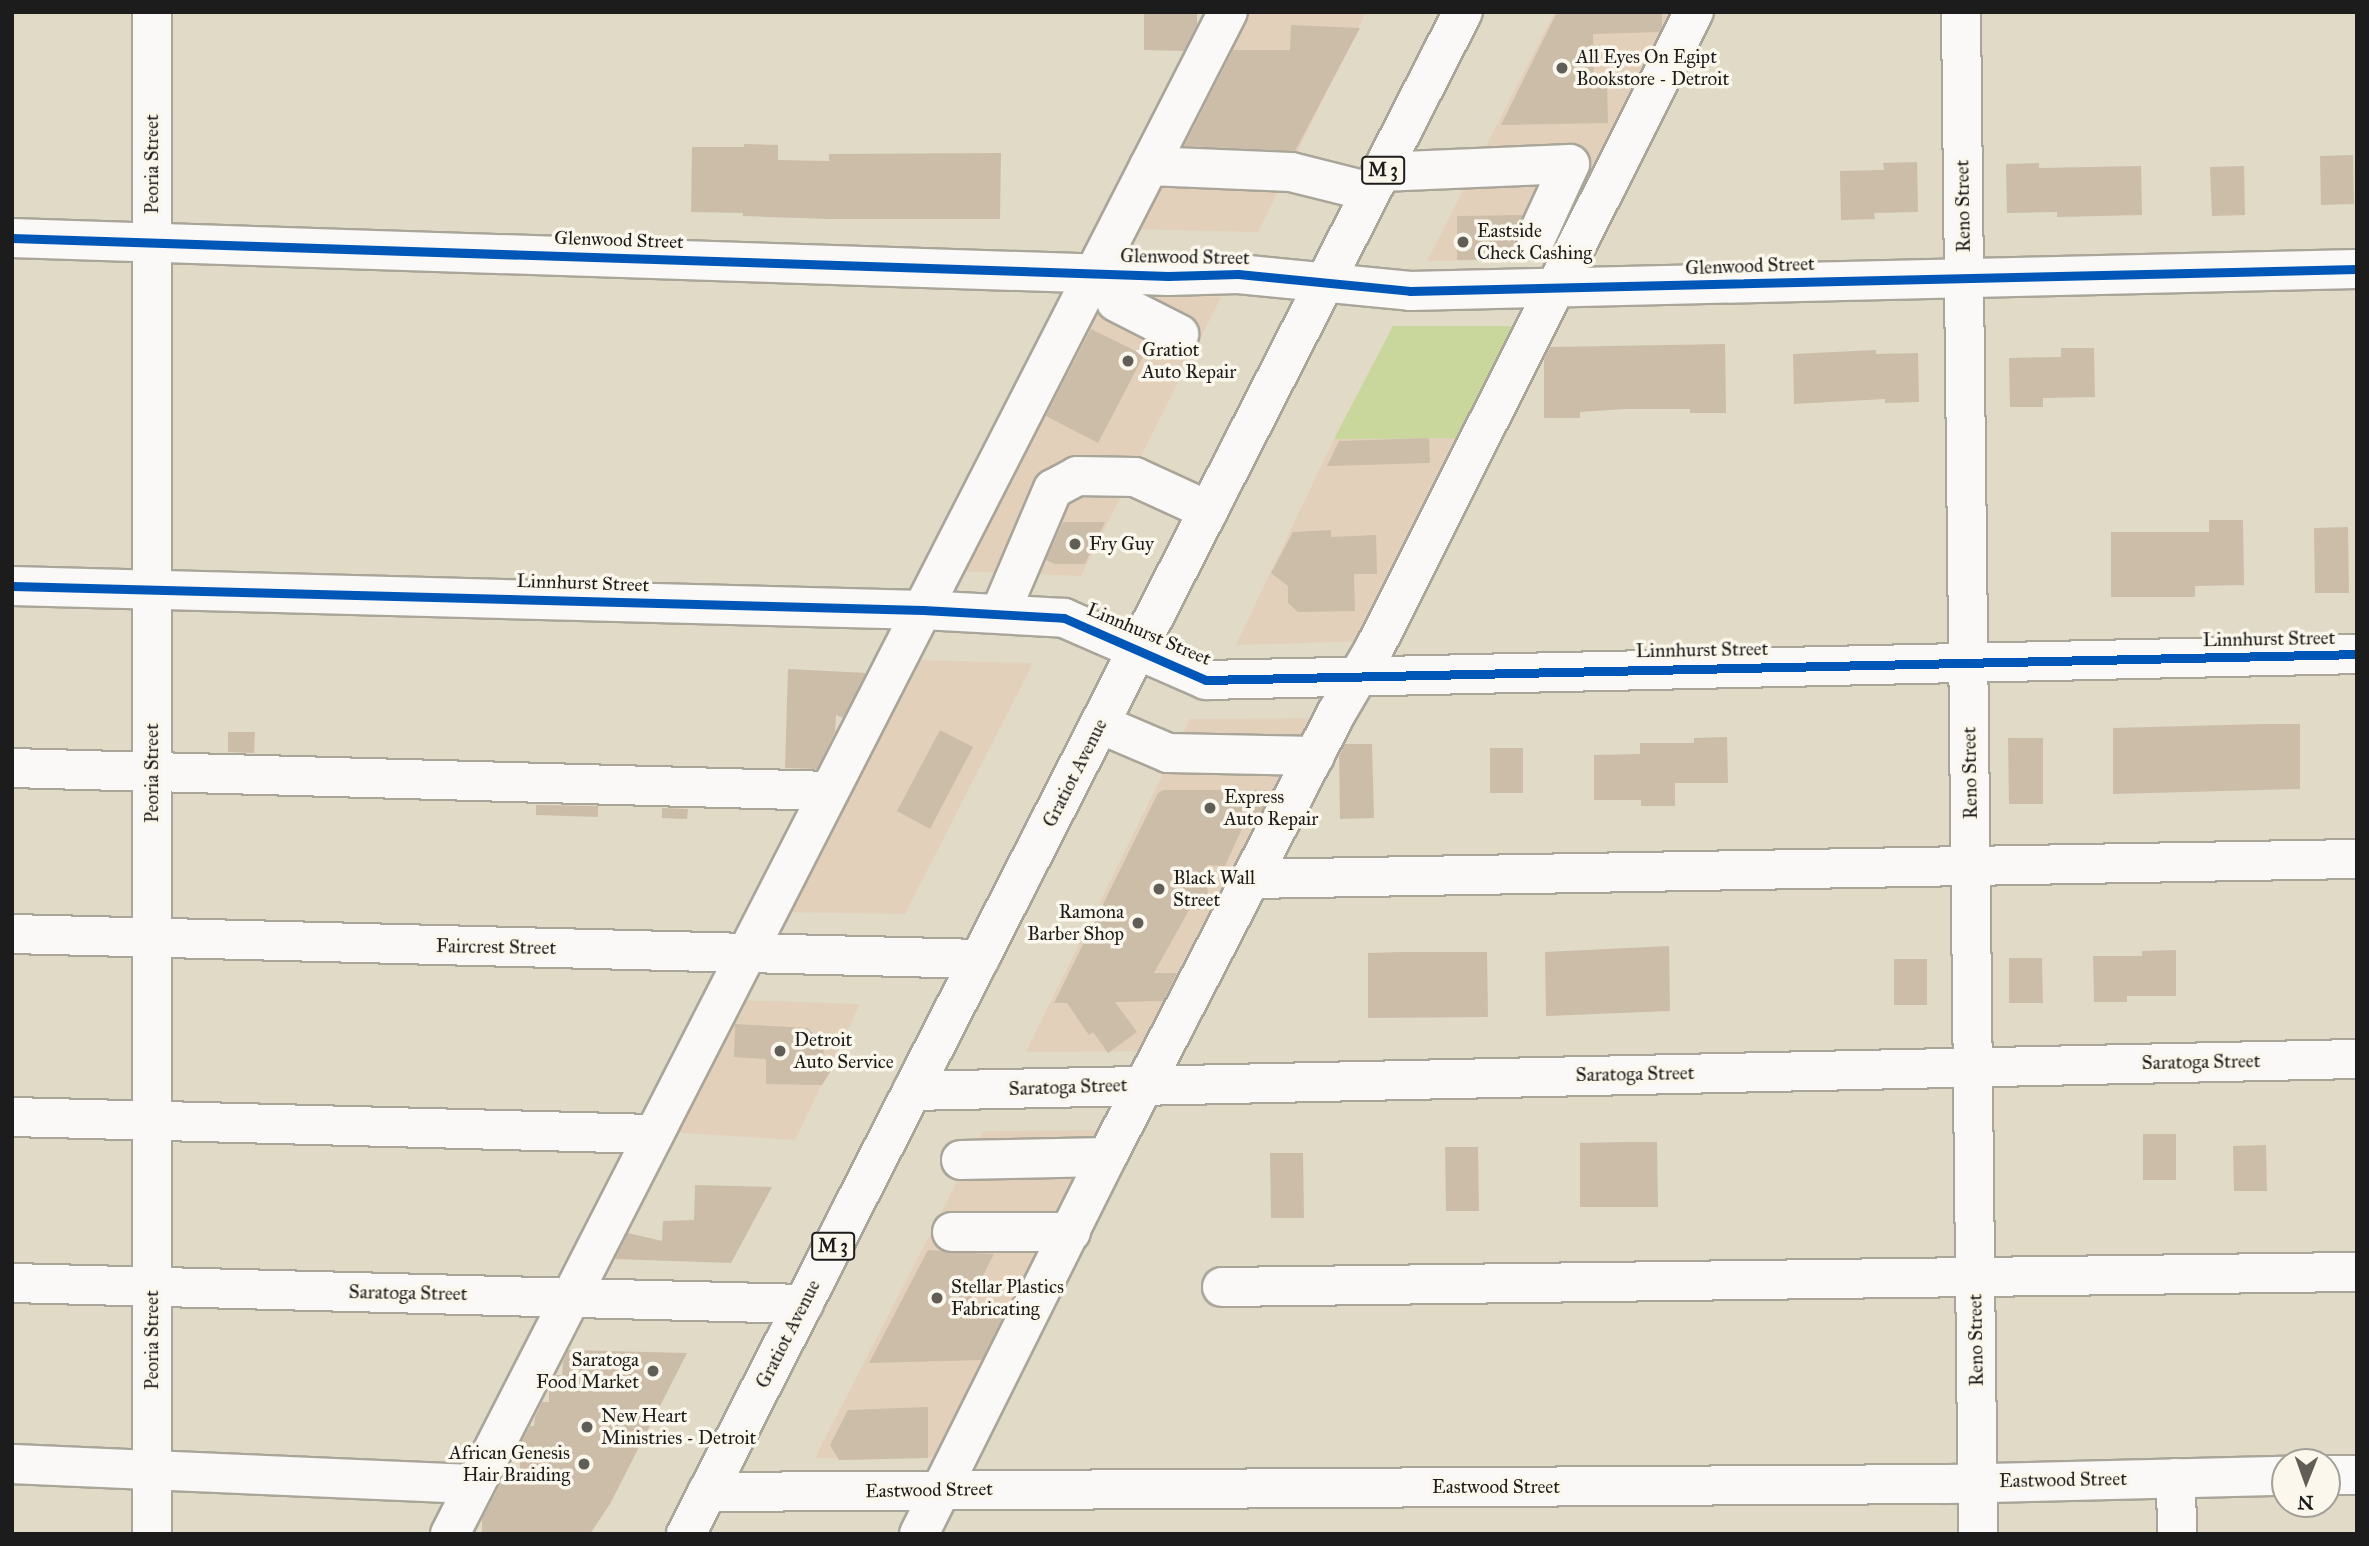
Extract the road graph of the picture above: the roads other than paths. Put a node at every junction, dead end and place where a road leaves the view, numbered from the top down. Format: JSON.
{"nodes":[{"id":1,"x":152,"y":12,"type":"edge"},
{"id":2,"x":1228,"y":12,"type":"edge"},
{"id":3,"x":1463,"y":12,"type":"edge"},
{"id":4,"x":1694,"y":12,"type":"edge"},
{"id":5,"x":1961,"y":12,"type":"edge"},
{"id":6,"x":1149,"y":166,"type":"junction"},
{"id":7,"x":1376,"y":182,"type":"junction"},
{"id":8,"x":12,"y":238,"type":"edge"},
{"id":9,"x":1536,"y":238,"type":"dead end"},
{"id":10,"x":152,"y":242,"type":"junction"},
{"id":11,"x":2357,"y":269,"type":"edge"},
{"id":12,"x":1168,"y":276,"type":"junction"},
{"id":13,"x":1964,"y":278,"type":"junction"},
{"id":14,"x":1326,"y":281,"type":"junction"},
{"id":15,"x":1106,"y":288,"type":"junction"},
{"id":16,"x":1554,"y":290,"type":"junction"},
{"id":17,"x":1209,"y":511,"type":"junction"},
{"id":18,"x":12,"y":586,"type":"edge"},
{"id":19,"x":152,"y":589,"type":"junction"},
{"id":20,"x":923,"y":610,"type":"junction"},
{"id":21,"x":1000,"y":613,"type":"junction"},
{"id":22,"x":1138,"y":649,"type":"junction"},
{"id":23,"x":2357,"y":654,"type":"edge"},
{"id":24,"x":1969,"y":662,"type":"junction"},
{"id":25,"x":1359,"y":675,"type":"junction"},
{"id":26,"x":1100,"y":724,"type":"junction"},
{"id":27,"x":1315,"y":757,"type":"junction"},
{"id":28,"x":12,"y":768,"type":"edge"},
{"id":29,"x":152,"y":771,"type":"junction"},
{"id":30,"x":829,"y":791,"type":"junction"},
{"id":31,"x":2357,"y":859,"type":"edge"},
{"id":32,"x":1971,"y":868,"type":"junction"},
{"id":33,"x":1252,"y":879,"type":"junction"},
{"id":34,"x":12,"y":934,"type":"edge"},
{"id":35,"x":152,"y":938,"type":"junction"},
{"id":36,"x":746,"y":953,"type":"junction"},
{"id":37,"x":980,"y":959,"type":"junction"},
{"id":38,"x":2357,"y":1059,"type":"edge"},
{"id":39,"x":1974,"y":1067,"type":"junction"},
{"id":40,"x":1146,"y":1085,"type":"junction"},
{"id":41,"x":912,"y":1091,"type":"junction"},
{"id":42,"x":12,"y":1117,"type":"edge"},
{"id":43,"x":152,"y":1120,"type":"junction"},
{"id":44,"x":654,"y":1134,"type":"junction"},
{"id":45,"x":1107,"y":1157,"type":"junction"},
{"id":46,"x":961,"y":1160,"type":"dead end"},
{"id":47,"x":952,"y":1232,"type":"dead end"},
{"id":48,"x":1071,"y":1232,"type":"junction"},
{"id":49,"x":2357,"y":1272,"type":"edge"},
{"id":50,"x":1976,"y":1276,"type":"junction"},
{"id":51,"x":12,"y":1283,"type":"edge"},
{"id":52,"x":152,"y":1287,"type":"junction"},
{"id":53,"x":1222,"y":1287,"type":"dead end"},
{"id":54,"x":569,"y":1298,"type":"junction"},
{"id":55,"x":804,"y":1304,"type":"junction"},
{"id":56,"x":12,"y":1464,"type":"edge"},
{"id":57,"x":152,"y":1468,"type":"junction"},
{"id":58,"x":2271,"y":1476,"type":"edge"},
{"id":59,"x":2176,"y":1478,"type":"junction"},
{"id":60,"x":1978,"y":1482,"type":"junction"},
{"id":61,"x":475,"y":1484,"type":"junction"},
{"id":62,"x":941,"y":1490,"type":"junction"},
{"id":63,"x":707,"y":1492,"type":"junction"},
{"id":64,"x":152,"y":1534,"type":"edge"},
{"id":65,"x":450,"y":1534,"type":"edge"},
{"id":66,"x":686,"y":1534,"type":"edge"},
{"id":67,"x":919,"y":1534,"type":"edge"},
{"id":68,"x":1978,"y":1534,"type":"edge"},
{"id":69,"x":2177,"y":1534,"type":"edge"}],
"edges":[{"from":1,"to":10,"type":"street","name":"Peoria Street"},
{"from":2,"to":6,"type":"street"},
{"from":3,"to":7,"type":"street","name":"Gratiot Avenue","number":"M 3"},
{"from":4,"to":16,"type":"street"},
{"from":5,"to":13,"type":"street","name":"Reno Street"},
{"from":6,"to":7,"type":"street"},
{"from":6,"to":15,"type":"street"},
{"from":7,"to":9,"type":"street"},
{"from":7,"to":14,"type":"street","name":"Gratiot Avenue","number":"M 3"},
{"from":8,"to":10,"type":"street","name":"Glenwood Street"},
{"from":10,"to":15,"type":"street","name":"Glenwood Street"},
{"from":10,"to":19,"type":"street","name":"Peoria Street"},
{"from":11,"to":13,"type":"street","name":"Glenwood Street"},
{"from":12,"to":14,"type":"street","name":"Glenwood Street"},
{"from":12,"to":15,"type":"street","name":"Glenwood Street"},
{"from":12,"to":15,"type":"street"},
{"from":13,"to":16,"type":"street","name":"Glenwood Street"},
{"from":13,"to":24,"type":"street","name":"Reno Street"},
{"from":14,"to":16,"type":"street","name":"Glenwood Street"},
{"from":14,"to":17,"type":"street","name":"Gratiot Avenue","number":"M 3"},
{"from":15,"to":20,"type":"street"},
{"from":16,"to":25,"type":"street"},
{"from":17,"to":21,"type":"street"},
{"from":17,"to":22,"type":"street","name":"Gratiot Avenue","number":"M 3"},
{"from":18,"to":19,"type":"street","name":"Linnhurst Street"},
{"from":19,"to":20,"type":"street","name":"Linnhurst Street"},
{"from":19,"to":29,"type":"street","name":"Peoria Street"},
{"from":20,"to":21,"type":"street","name":"Linnhurst Street"},
{"from":20,"to":30,"type":"street"},
{"from":21,"to":22,"type":"street","name":"Linnhurst Street"},
{"from":22,"to":25,"type":"street","name":"Linnhurst Street"},
{"from":22,"to":26,"type":"street","name":"Gratiot Avenue","number":"M 3"},
{"from":23,"to":24,"type":"street","name":"Linnhurst Street"},
{"from":24,"to":25,"type":"street","name":"Linnhurst Street"},
{"from":24,"to":32,"type":"street","name":"Reno Street"},
{"from":25,"to":27,"type":"street"},
{"from":26,"to":27,"type":"street"},
{"from":26,"to":37,"type":"street","name":"Gratiot Avenue","number":"M 3"},
{"from":27,"to":33,"type":"street"},
{"from":28,"to":29,"type":"street"},
{"from":29,"to":30,"type":"street"},
{"from":29,"to":35,"type":"street","name":"Peoria Street"},
{"from":30,"to":36,"type":"street"},
{"from":31,"to":32,"type":"street"},
{"from":32,"to":33,"type":"street"},
{"from":32,"to":39,"type":"street","name":"Reno Street"},
{"from":33,"to":40,"type":"street"},
{"from":34,"to":35,"type":"street","name":"Faircrest Street"},
{"from":35,"to":36,"type":"street","name":"Faircrest Street"},
{"from":35,"to":43,"type":"street","name":"Peoria Street"},
{"from":36,"to":37,"type":"street","name":"Faircrest Street"},
{"from":36,"to":44,"type":"street"},
{"from":37,"to":41,"type":"street","name":"Gratiot Avenue","number":"M 3"},
{"from":38,"to":39,"type":"street","name":"Saratoga Street"},
{"from":39,"to":40,"type":"street","name":"Saratoga Street"},
{"from":39,"to":50,"type":"street","name":"Reno Street"},
{"from":40,"to":41,"type":"street","name":"Saratoga Street"},
{"from":40,"to":45,"type":"street"},
{"from":41,"to":55,"type":"street","name":"Gratiot Avenue","number":"M 3"},
{"from":42,"to":43,"type":"street"},
{"from":43,"to":44,"type":"street"},
{"from":43,"to":52,"type":"street","name":"Peoria Street"},
{"from":44,"to":54,"type":"street"},
{"from":45,"to":46,"type":"street"},
{"from":45,"to":48,"type":"street"},
{"from":47,"to":48,"type":"street"},
{"from":48,"to":62,"type":"street"},
{"from":49,"to":50,"type":"street"},
{"from":50,"to":53,"type":"street"},
{"from":50,"to":60,"type":"street","name":"Reno Street"},
{"from":51,"to":52,"type":"street","name":"Saratoga Street"},
{"from":52,"to":54,"type":"street","name":"Saratoga Street"},
{"from":52,"to":57,"type":"street","name":"Peoria Street"},
{"from":54,"to":55,"type":"street","name":"Saratoga Street"},
{"from":54,"to":61,"type":"street"},
{"from":55,"to":63,"type":"street","name":"Gratiot Avenue","number":"M 3"},
{"from":56,"to":57,"type":"street"},
{"from":57,"to":61,"type":"street"},
{"from":57,"to":64,"type":"street","name":"Peoria Street"},
{"from":58,"to":59,"type":"street","name":"Eastwood Street"},
{"from":59,"to":60,"type":"street","name":"Eastwood Street"},
{"from":59,"to":69,"type":"street"},
{"from":60,"to":62,"type":"street","name":"Eastwood Street"},
{"from":60,"to":68,"type":"street","name":"Reno Street"},
{"from":61,"to":65,"type":"street"},
{"from":62,"to":63,"type":"street","name":"Eastwood Street"},
{"from":62,"to":67,"type":"street"},
{"from":63,"to":66,"type":"street","name":"Gratiot Avenue","number":"M 3"}]}
